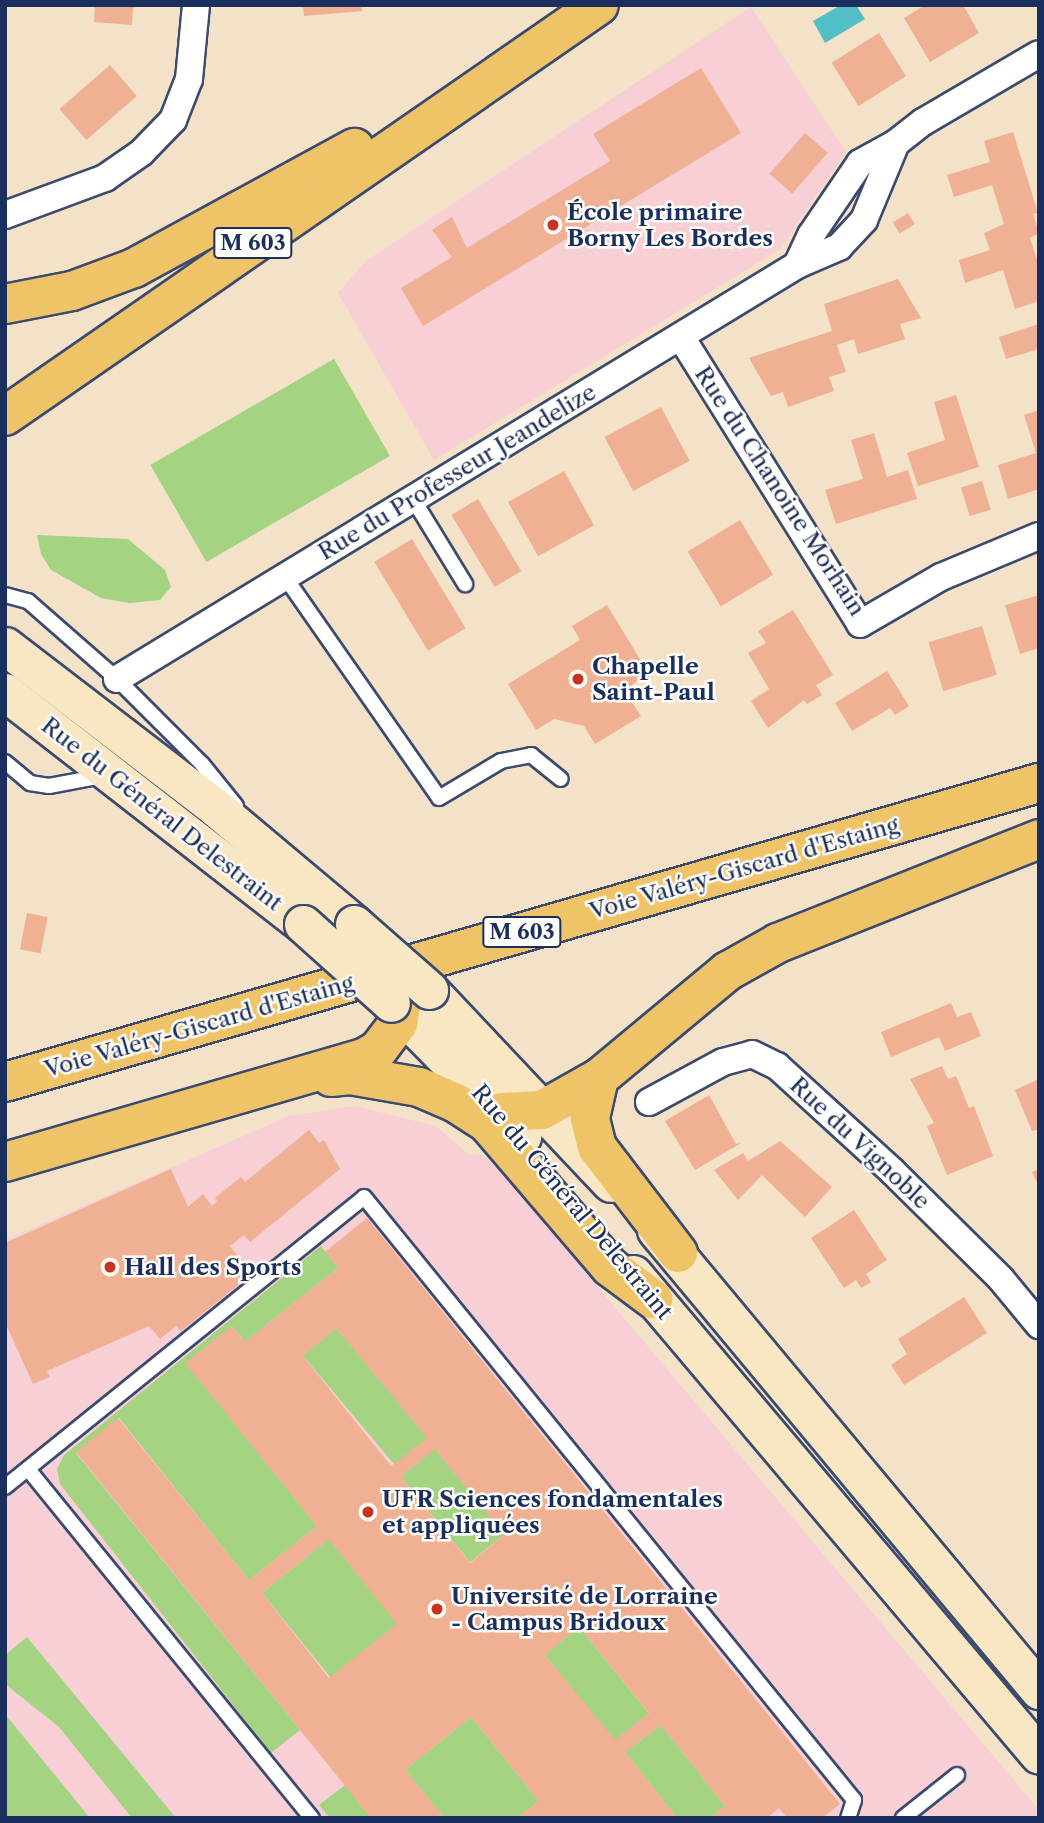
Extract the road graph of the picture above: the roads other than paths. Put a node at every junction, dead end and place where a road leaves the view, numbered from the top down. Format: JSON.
{"nodes":[{"id":1,"x":196,"y":5,"type":"edge"},
{"id":2,"x":598,"y":5,"type":"edge"},
{"id":3,"x":1039,"y":54,"type":"edge"},
{"id":4,"x":501,"y":70,"type":"junction"},
{"id":5,"x":896,"y":143,"type":"junction"},
{"id":6,"x":5,"y":215,"type":"edge"},
{"id":7,"x":797,"y":265,"type":"junction"},
{"id":8,"x":5,"y":304,"type":"edge"},
{"id":9,"x":681,"y":337,"type":"junction"},
{"id":10,"x":5,"y":416,"type":"edge"},
{"id":11,"x":413,"y":499,"type":"junction"},
{"id":12,"x":1039,"y":536,"type":"edge"},
{"id":13,"x":285,"y":577,"type":"junction"},
{"id":14,"x":465,"y":584,"type":"dead end"},
{"id":15,"x":5,"y":595,"type":"edge"},
{"id":16,"x":5,"y":646,"type":"edge"},
{"id":17,"x":117,"y":679,"type":"junction"},
{"id":18,"x":5,"y":692,"type":"edge"},
{"id":19,"x":5,"y":762,"type":"edge"},
{"id":20,"x":112,"y":775,"type":"junction"},
{"id":21,"x":561,"y":779,"type":"dead end"},
{"id":22,"x":1039,"y":783,"type":"edge"},
{"id":23,"x":1039,"y":839,"type":"edge"},
{"id":24,"x":281,"y":862,"type":"junction"},
{"id":25,"x":407,"y":994,"type":"junction"},
{"id":26,"x":599,"y":1078,"type":"junction"},
{"id":27,"x":297,"y":1080,"type":"junction"},
{"id":28,"x":5,"y":1082,"type":"edge"},
{"id":29,"x":649,"y":1102,"type":"dead end"},
{"id":30,"x":542,"y":1110,"type":"junction"},
{"id":31,"x":502,"y":1112,"type":"junction"},
{"id":32,"x":5,"y":1162,"type":"edge"},
{"id":33,"x":678,"y":1253,"type":"junction"},
{"id":34,"x":653,"y":1299,"type":"junction"},
{"id":35,"x":1039,"y":1325,"type":"edge"},
{"id":36,"x":28,"y":1469,"type":"junction"},
{"id":37,"x":5,"y":1487,"type":"edge"},
{"id":38,"x":1039,"y":1690,"type":"edge"},
{"id":39,"x":1039,"y":1755,"type":"edge"},
{"id":40,"x":957,"y":1775,"type":"dead end"},
{"id":41,"x":313,"y":1818,"type":"edge"},
{"id":42,"x":848,"y":1818,"type":"edge"},
{"id":43,"x":903,"y":1818,"type":"edge"}],
"edges":[{"from":1,"to":6,"type":"street"},
{"from":2,"to":4,"type":"highway","number":"M 603"},
{"from":3,"to":5,"type":"street","name":"Rue du Professeur Jeandelize"},
{"from":4,"to":8,"type":"highway"},
{"from":4,"to":10,"type":"highway","number":"M 603"},
{"from":5,"to":7,"type":"street","name":"Rue du Professeur Jeandelize"},
{"from":5,"to":7,"type":"street","name":"Rue du Professeur Jeandelize"},
{"from":7,"to":9,"type":"street","name":"Rue du Professeur Jeandelize"},
{"from":9,"to":11,"type":"street","name":"Rue du Professeur Jeandelize"},
{"from":9,"to":12,"type":"street","name":"Rue du Chanoine Morhain"},
{"from":11,"to":13,"type":"street","name":"Rue du Professeur Jeandelize"},
{"from":11,"to":14,"type":"lane"},
{"from":13,"to":17,"type":"street","name":"Rue du Professeur Jeandelize"},
{"from":13,"to":21,"type":"lane"},
{"from":15,"to":17,"type":"lane"},
{"from":16,"to":24,"type":"main road","name":"Rue du Général Delestraint"},
{"from":17,"to":24,"type":"lane"},
{"from":18,"to":20,"type":"main road","name":"Rue du Général Delestraint"},
{"from":19,"to":20,"type":"lane"},
{"from":20,"to":25,"type":"main road","name":"Rue du Général Delestraint","bridge":true},
{"from":22,"to":28,"type":"highway","name":"Voie Valéry-Giscard d'Estaing","number":"M 603"},
{"from":23,"to":26,"type":"highway"},
{"from":24,"to":25,"type":"main road","name":"Rue du Général Delestraint","bridge":true},
{"from":25,"to":27,"type":"highway"},
{"from":25,"to":30,"type":"main road","name":"Rue du Général Delestraint"},
{"from":25,"to":31,"type":"main road","name":"Rue du Général Delestraint"},
{"from":26,"to":30,"type":"highway"},
{"from":26,"to":33,"type":"highway"},
{"from":27,"to":32,"type":"highway"},
{"from":27,"to":34,"type":"highway"},
{"from":29,"to":35,"type":"street","name":"Rue du Vignoble"},
{"from":30,"to":31,"type":"highway"},
{"from":30,"to":33,"type":"main road","name":"Rue du Général Delestraint"},
{"from":31,"to":34,"type":"main road","name":"Rue du Général Delestraint"},
{"from":33,"to":38,"type":"main road","name":"Rue du Général Delestraint"},
{"from":34,"to":39,"type":"main road","name":"Rue du Général Delestraint"},
{"from":36,"to":37,"type":"lane"},
{"from":36,"to":41,"type":"lane"},
{"from":36,"to":42,"type":"lane"},
{"from":40,"to":43,"type":"lane"}]}
